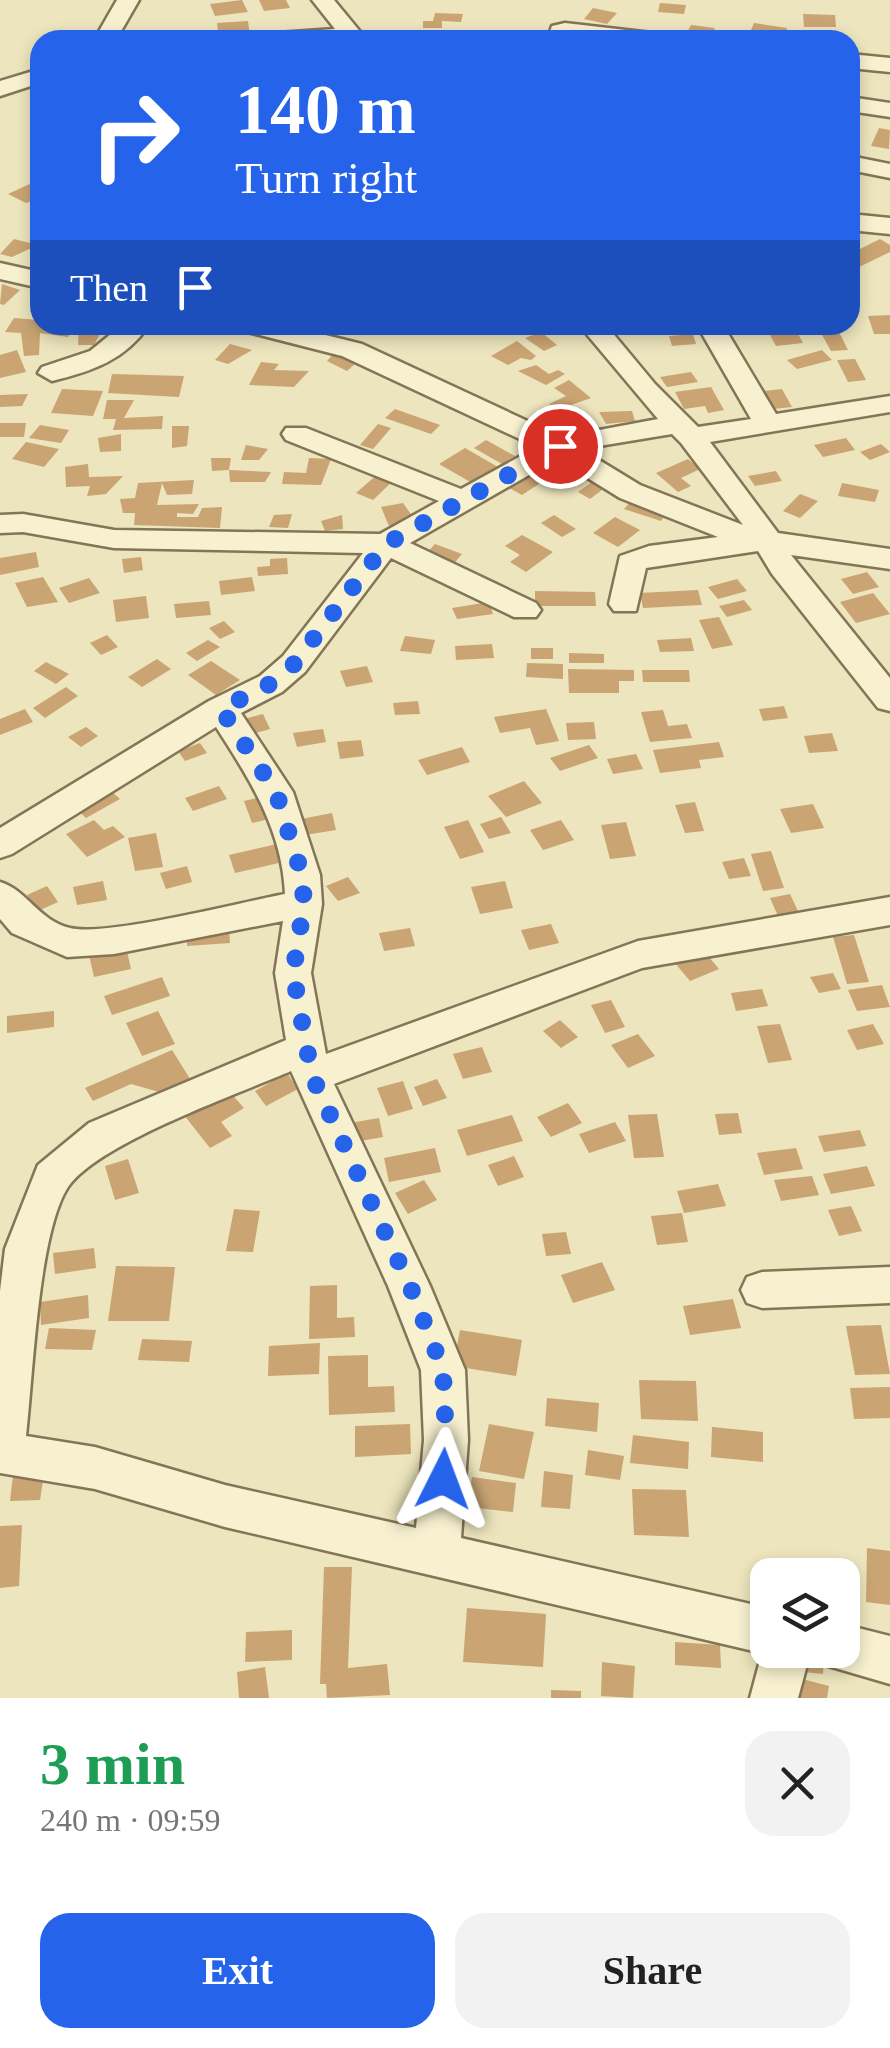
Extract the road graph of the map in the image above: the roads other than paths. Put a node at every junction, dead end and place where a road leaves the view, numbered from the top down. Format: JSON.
{"nodes":[{"id":1,"x":128,"y":0,"type":"edge"},
{"id":2,"x":323,"y":0,"type":"edge"},
{"id":3,"x":111,"y":30,"type":"edge"},
{"id":4,"x":347,"y":30,"type":"edge"},
{"id":5,"x":860,"y":62,"type":"edge"},
{"id":6,"x":890,"y":66,"type":"edge"},
{"id":7,"x":30,"y":80,"type":"edge"},
{"id":8,"x":0,"y":90,"type":"edge"},
{"id":9,"x":860,"y":106,"type":"edge"},
{"id":10,"x":890,"y":110,"type":"edge"},
{"id":11,"x":860,"y":165,"type":"edge"},
{"id":12,"x":890,"y":171,"type":"edge"},
{"id":13,"x":860,"y":223,"type":"edge"},
{"id":14,"x":890,"y":226,"type":"edge"},
{"id":15,"x":0,"y":271,"type":"edge"},
{"id":16,"x":30,"y":278,"type":"edge"},
{"id":17,"x":129,"y":335,"type":"edge"},
{"id":18,"x":293,"y":335,"type":"edge"},
{"id":19,"x":601,"y":335,"type":"edge"},
{"id":20,"x":716,"y":335,"type":"edge"},
{"id":21,"x":52,"y":373,"type":"dead end"},
{"id":22,"x":890,"y":404,"type":"edge"},
{"id":23,"x":768,"y":424,"type":"junction"},
{"id":24,"x":685,"y":431,"type":"junction"},
{"id":25,"x":296,"y":434,"type":"dead end"},
{"id":26,"x":560,"y":446,"type":"junction"},
{"id":27,"x":465,"y":500,"type":"junction"},
{"id":28,"x":0,"y":524,"type":"edge"},
{"id":29,"x":767,"y":541,"type":"junction"},
{"id":30,"x":386,"y":544,"type":"junction"},
{"id":31,"x":890,"y":559,"type":"edge"},
{"id":32,"x":625,"y":604,"type":"dead end"},
{"id":33,"x":525,"y":610,"type":"dead end"},
{"id":34,"x":890,"y":700,"type":"edge"},
{"id":35,"x":221,"y":709,"type":"junction"},
{"id":36,"x":0,"y":845,"type":"edge"},
{"id":37,"x":0,"y":895,"type":"edge"},
{"id":38,"x":304,"y":904,"type":"junction"},
{"id":39,"x":890,"y":912,"type":"edge"},
{"id":40,"x":308,"y":1062,"type":"junction"},
{"id":41,"x":890,"y":1285,"type":"edge"},
{"id":42,"x":762,"y":1290,"type":"dead end"},
{"id":43,"x":1,"y":1452,"type":"edge"},
{"id":44,"x":436,"y":1557,"type":"junction"},
{"id":45,"x":750,"y":1627,"type":"edge"},
{"id":46,"x":860,"y":1652,"type":"edge"},
{"id":47,"x":890,"y":1660,"type":"edge"},
{"id":48,"x":782,"y":1668,"type":"edge"},
{"id":49,"x":774,"y":1698,"type":"edge"}],
"edges":[{"from":1,"to":3,"type":"street"},
{"from":2,"to":4,"type":"street"},
{"from":5,"to":6,"type":"street"},
{"from":7,"to":8,"type":"street"},
{"from":9,"to":10,"type":"street"},
{"from":11,"to":12,"type":"street"},
{"from":13,"to":14,"type":"street"},
{"from":15,"to":16,"type":"street"},
{"from":17,"to":21,"type":"street"},
{"from":18,"to":26,"type":"street"},
{"from":19,"to":24,"type":"street"},
{"from":20,"to":23,"type":"street"},
{"from":22,"to":23,"type":"street"},
{"from":23,"to":24,"type":"street"},
{"from":24,"to":26,"type":"street"},
{"from":24,"to":29,"type":"street"},
{"from":25,"to":27,"type":"street"},
{"from":26,"to":27,"type":"street"},
{"from":26,"to":29,"type":"street"},
{"from":27,"to":30,"type":"street"},
{"from":28,"to":30,"type":"street"},
{"from":29,"to":31,"type":"street"},
{"from":29,"to":32,"type":"street"},
{"from":29,"to":34,"type":"street"},
{"from":30,"to":33,"type":"street"},
{"from":30,"to":35,"type":"street"},
{"from":35,"to":36,"type":"street"},
{"from":35,"to":38,"type":"street"},
{"from":37,"to":38,"type":"street"},
{"from":38,"to":40,"type":"street"},
{"from":39,"to":40,"type":"street"},
{"from":40,"to":43,"type":"street"},
{"from":40,"to":44,"type":"street"},
{"from":41,"to":42,"type":"street"},
{"from":43,"to":44,"type":"street"},
{"from":44,"to":45,"type":"street"},
{"from":46,"to":47,"type":"street"},
{"from":48,"to":49,"type":"street"}]}
